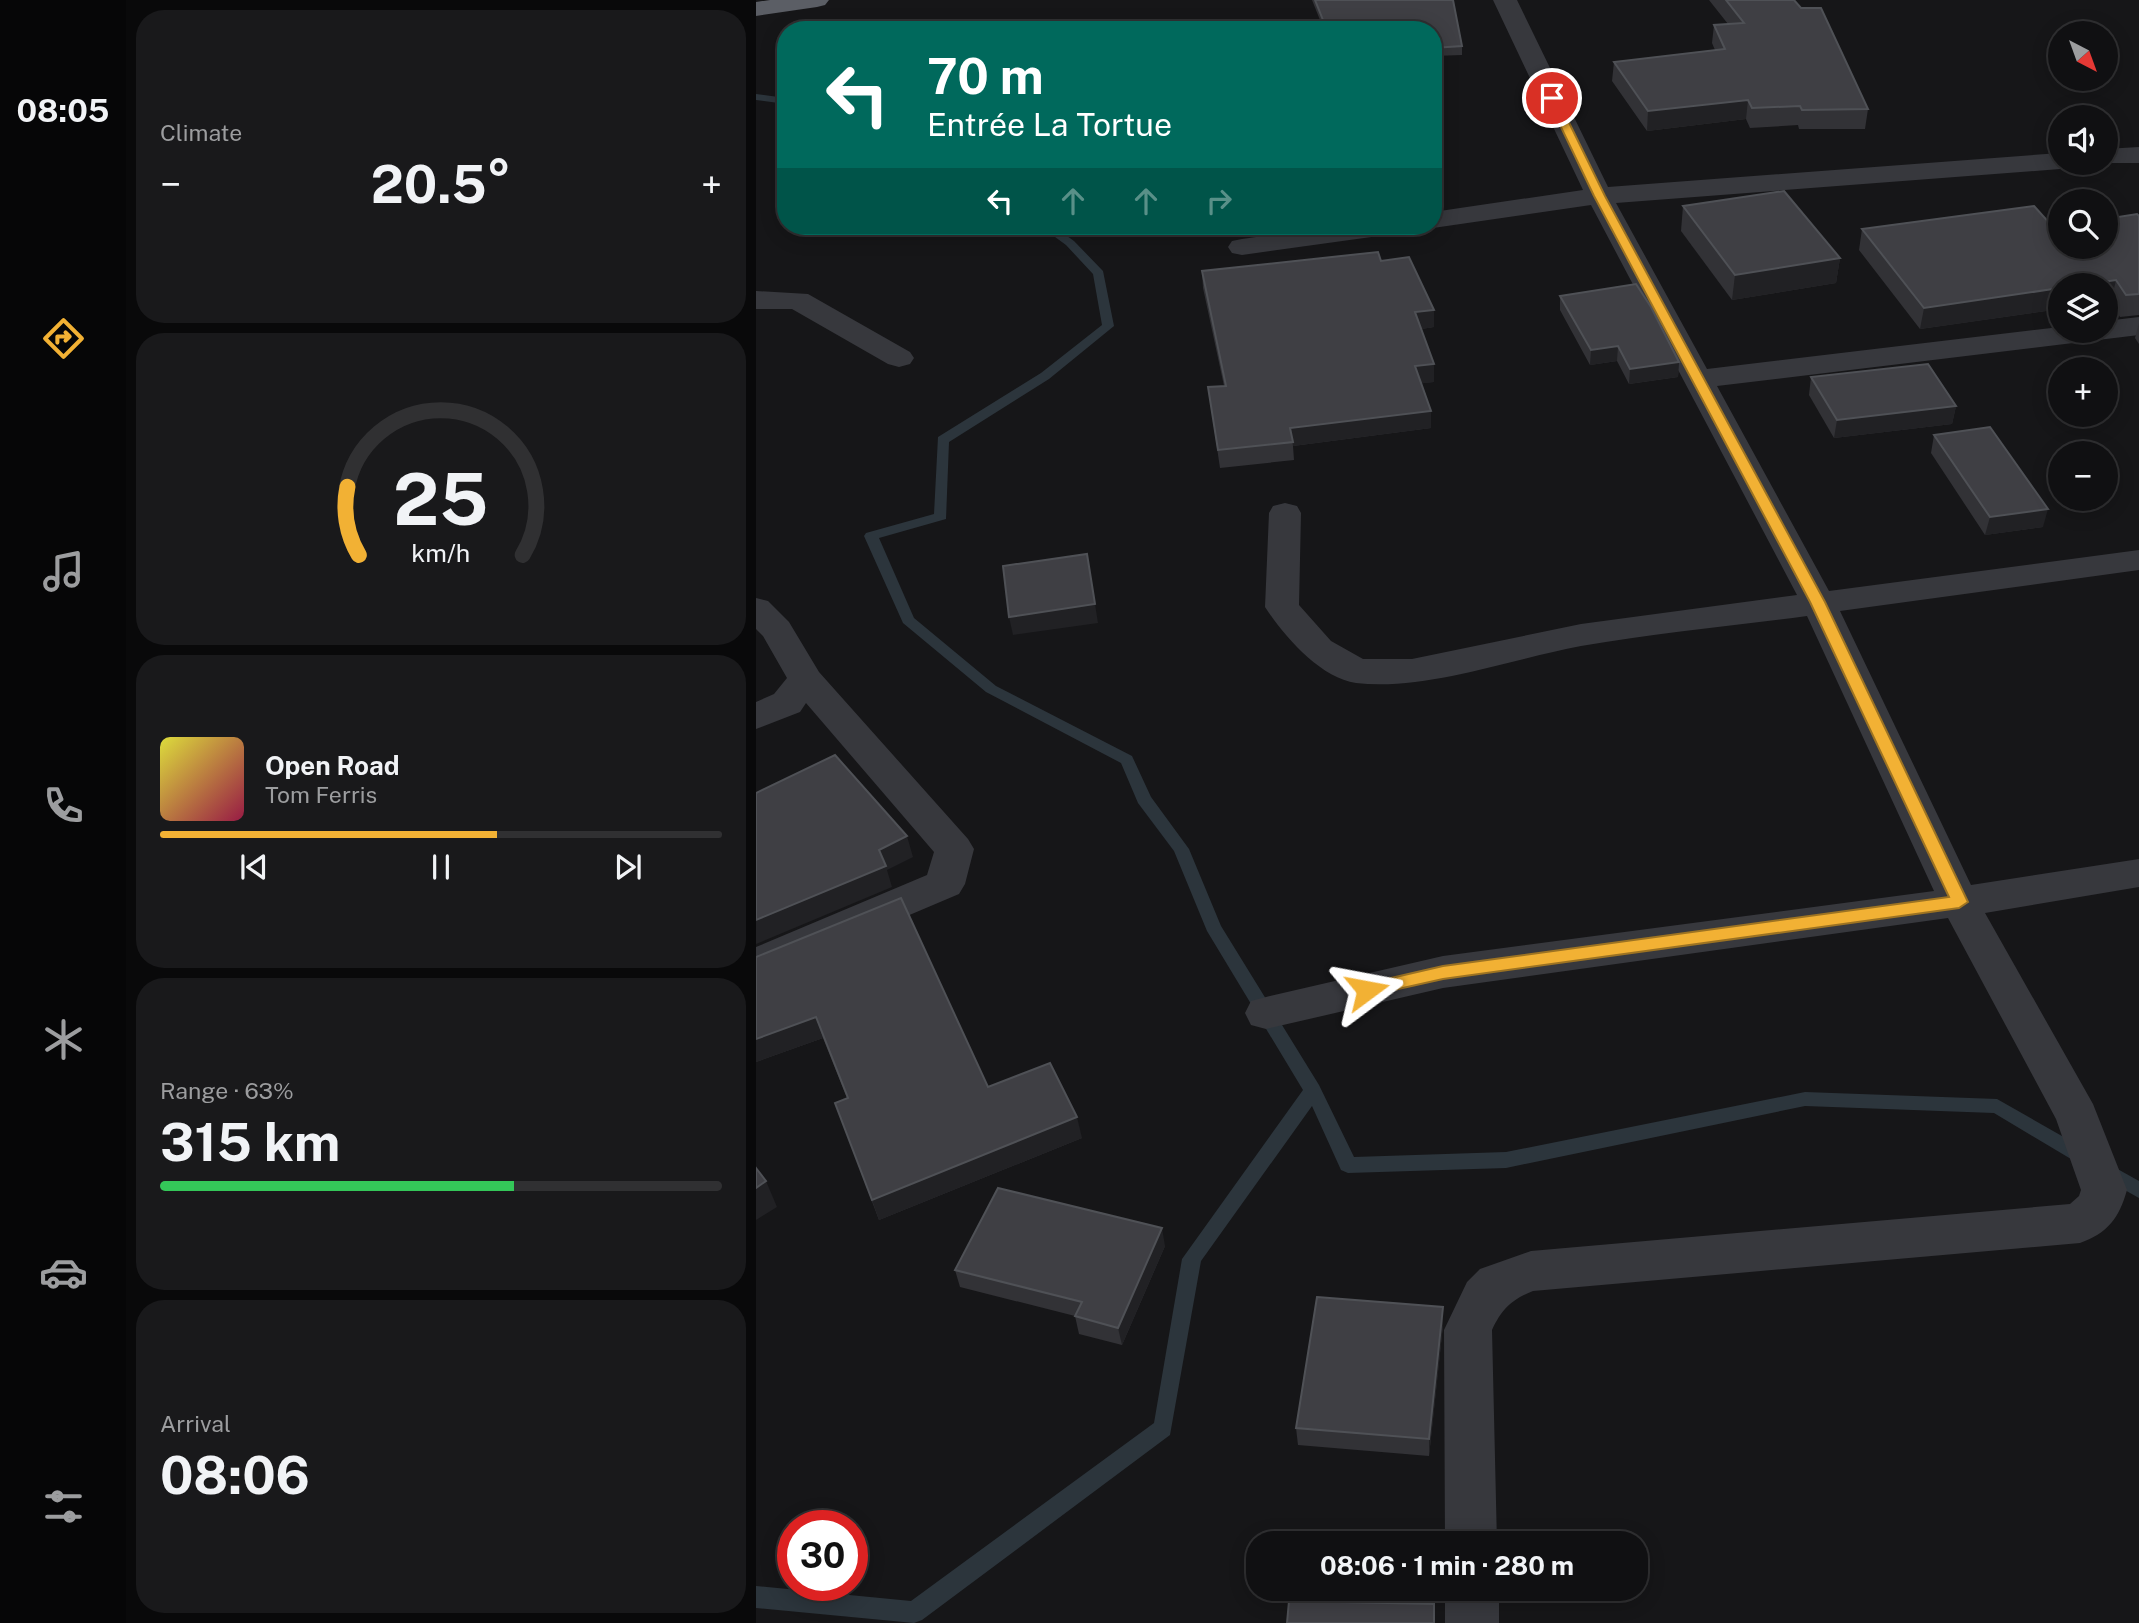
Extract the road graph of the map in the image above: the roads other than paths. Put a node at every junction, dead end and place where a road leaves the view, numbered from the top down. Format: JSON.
{"nodes":[{"id":1,"x":817,"y":0,"type":"edge"},
{"id":2,"x":1505,"y":0,"type":"edge"},
{"id":3,"x":756,"y":9,"type":"edge"},
{"id":4,"x":2139,"y":155,"type":"edge"},
{"id":5,"x":2118,"y":156,"type":"edge"},
{"id":6,"x":2048,"y":162,"type":"edge"},
{"id":7,"x":1599,"y":196,"type":"junction"},
{"id":8,"x":1442,"y":219,"type":"edge"},
{"id":9,"x":1328,"y":235,"type":"edge"},
{"id":10,"x":1242,"y":247,"type":"dead end"},
{"id":11,"x":756,"y":300,"type":"edge"},
{"id":12,"x":2139,"y":326,"type":"edge"},
{"id":13,"x":2118,"y":328,"type":"edge"},
{"id":14,"x":2048,"y":337,"type":"edge"},
{"id":15,"x":899,"y":358,"type":"dead end"},
{"id":16,"x":1699,"y":379,"type":"junction"},
{"id":17,"x":1285,"y":513,"type":"dead end"},
{"id":18,"x":2139,"y":560,"type":"edge"},
{"id":19,"x":1818,"y":602,"type":"junction"},
{"id":20,"x":756,"y":609,"type":"edge"},
{"id":21,"x":805,"y":679,"type":"junction"},
{"id":22,"x":756,"y":716,"type":"edge"},
{"id":23,"x":2139,"y":873,"type":"edge"},
{"id":24,"x":1959,"y":902,"type":"junction"},
{"id":25,"x":756,"y":964,"type":"edge"},
{"id":26,"x":1266,"y":1013,"type":"dead end"},
{"id":27,"x":1471,"y":1531,"type":"edge"},
{"id":28,"x":1472,"y":1601,"type":"edge"},
{"id":29,"x":1472,"y":1623,"type":"edge"}],
"edges":[{"from":1,"to":3,"type":"highway"},
{"from":2,"to":7,"type":"street"},
{"from":4,"to":5,"type":"street"},
{"from":6,"to":7,"type":"street"},
{"from":7,"to":8,"type":"street"},
{"from":7,"to":16,"type":"street"},
{"from":9,"to":10,"type":"street"},
{"from":11,"to":15,"type":"street"},
{"from":12,"to":13,"type":"street"},
{"from":14,"to":16,"type":"street"},
{"from":16,"to":19,"type":"street"},
{"from":17,"to":19,"type":"street"},
{"from":18,"to":19,"type":"street"},
{"from":19,"to":24,"type":"street"},
{"from":20,"to":21,"type":"street"},
{"from":21,"to":22,"type":"street"},
{"from":21,"to":25,"type":"street"},
{"from":23,"to":24,"type":"street"},
{"from":24,"to":26,"type":"street"},
{"from":24,"to":27,"type":"street"},
{"from":28,"to":29,"type":"street"}]}
